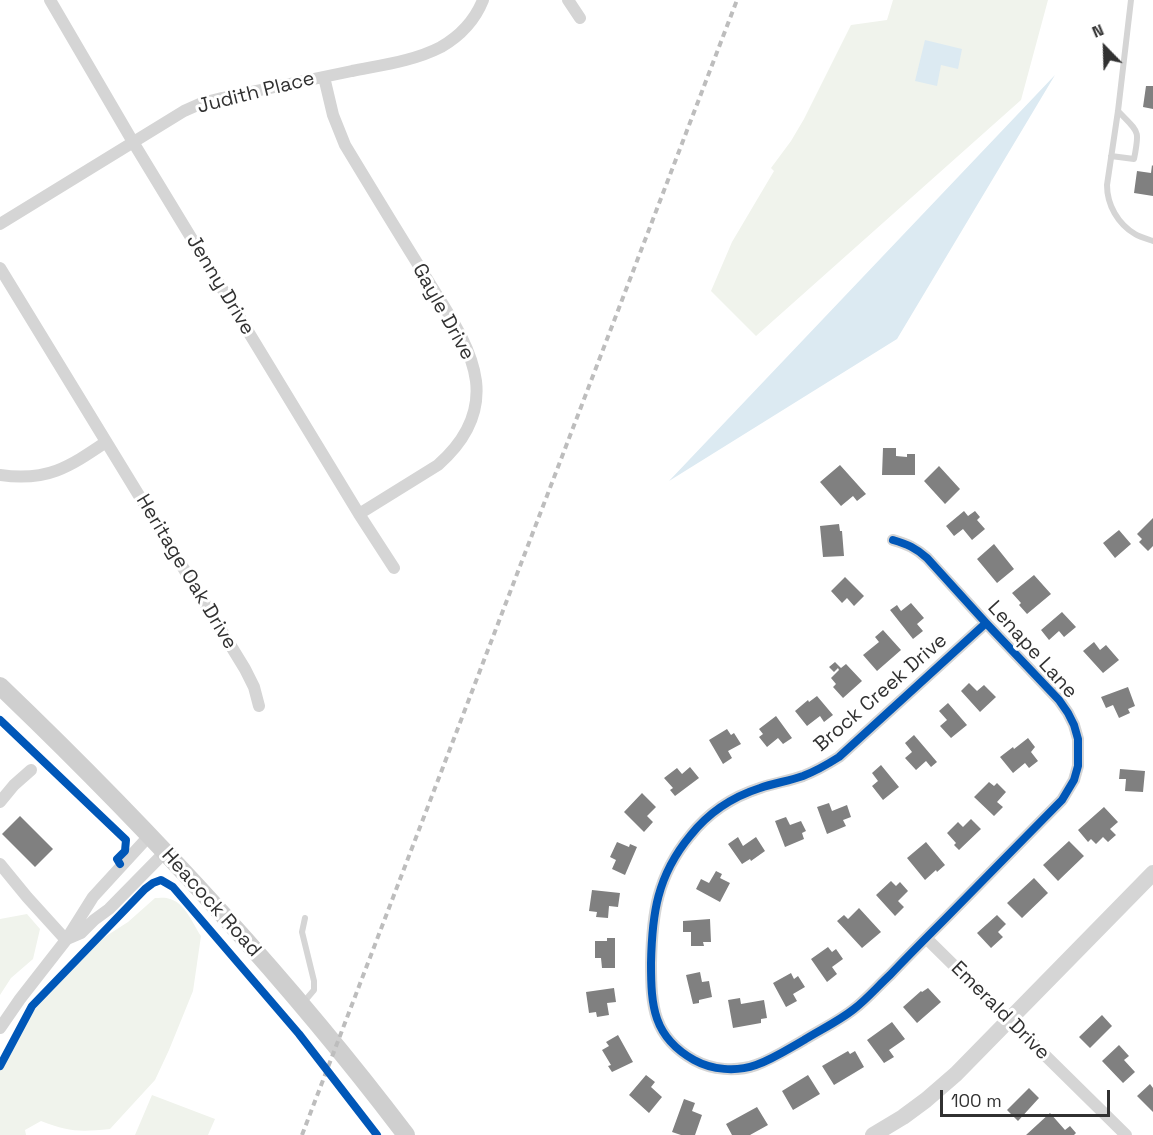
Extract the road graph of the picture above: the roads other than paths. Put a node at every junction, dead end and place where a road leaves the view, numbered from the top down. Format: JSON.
{"nodes":[{"id":1,"x":50,"y":0,"type":"edge"},
{"id":2,"x":483,"y":0,"type":"edge"},
{"id":3,"x":567,"y":0,"type":"edge"},
{"id":4,"x":1131,"y":0,"type":"edge"},
{"id":5,"x":580,"y":18,"type":"dead end"},
{"id":6,"x":324,"y":76,"type":"junction"},
{"id":7,"x":1118,"y":111,"type":"junction"},
{"id":8,"x":133,"y":142,"type":"junction"},
{"id":9,"x":1111,"y":156,"type":"junction"},
{"id":10,"x":0,"y":224,"type":"edge"},
{"id":11,"x":1153,"y":241,"type":"edge"},
{"id":12,"x":0,"y":268,"type":"edge"},
{"id":13,"x":106,"y":442,"type":"junction"},
{"id":14,"x":0,"y":475,"type":"edge"},
{"id":15,"x":359,"y":514,"type":"junction"},
{"id":16,"x":894,"y":540,"type":"dead end"},
{"id":17,"x":394,"y":568,"type":"dead end"},
{"id":18,"x":986,"y":623,"type":"junction"},
{"id":19,"x":0,"y":686,"type":"edge"},
{"id":20,"x":259,"y":705,"type":"dead end"},
{"id":21,"x":31,"y":770,"type":"dead end"},
{"id":22,"x":0,"y":802,"type":"edge"},
{"id":23,"x":149,"y":836,"type":"junction"},
{"id":24,"x":165,"y":852,"type":"junction"},
{"id":25,"x":0,"y":864,"type":"edge"},
{"id":26,"x":1153,"y":873,"type":"edge"},
{"id":27,"x":305,"y":918,"type":"dead end"},
{"id":28,"x":926,"y":938,"type":"junction"},
{"id":29,"x":66,"y":940,"type":"junction"},
{"id":30,"x":301,"y":1005,"type":"junction"},
{"id":31,"x":1009,"y":1019,"type":"junction"},
{"id":32,"x":0,"y":1028,"type":"edge"},
{"id":33,"x":406,"y":1135,"type":"edge"},
{"id":34,"x":873,"y":1135,"type":"edge"},
{"id":35,"x":1126,"y":1135,"type":"edge"}],
"edges":[{"from":1,"to":8,"type":"street","name":"Jenny Drive"},
{"from":2,"to":6,"type":"street","name":"Judith Place"},
{"from":3,"to":5,"type":"street"},
{"from":4,"to":7,"type":"lane"},
{"from":6,"to":8,"type":"street","name":"Judith Place"},
{"from":6,"to":15,"type":"street","name":"Gayle Drive"},
{"from":7,"to":9,"type":"lane"},
{"from":7,"to":9,"type":"lane"},
{"from":8,"to":10,"type":"street","name":"Judith Place"},
{"from":8,"to":15,"type":"street","name":"Jenny Drive"},
{"from":9,"to":11,"type":"lane"},
{"from":12,"to":13,"type":"street","name":"Heritage Oak Drive"},
{"from":13,"to":14,"type":"street"},
{"from":13,"to":20,"type":"street","name":"Heritage Oak Drive"},
{"from":15,"to":17,"type":"street","name":"Jenny Drive"},
{"from":16,"to":18,"type":"street","name":"Lenape Lane"},
{"from":18,"to":28,"type":"street","name":"Lenape Lane"},
{"from":18,"to":28,"type":"street","name":"Brock Creek Drive"},
{"from":19,"to":23,"type":"main road","name":"Heacock Road"},
{"from":21,"to":22,"type":"street"},
{"from":23,"to":24,"type":"main road","name":"Heacock Road"},
{"from":23,"to":29,"type":"street"},
{"from":24,"to":29,"type":"street"},
{"from":24,"to":30,"type":"main road","name":"Heacock Road"},
{"from":25,"to":29,"type":"street"},
{"from":26,"to":31,"type":"street"},
{"from":27,"to":30,"type":"lane"},
{"from":28,"to":31,"type":"street","name":"Emerald Drive"},
{"from":29,"to":32,"type":"street"},
{"from":30,"to":33,"type":"main road","name":"Heacock Road"},
{"from":31,"to":34,"type":"street"},
{"from":31,"to":35,"type":"street","name":"Emerald Drive"}]}
